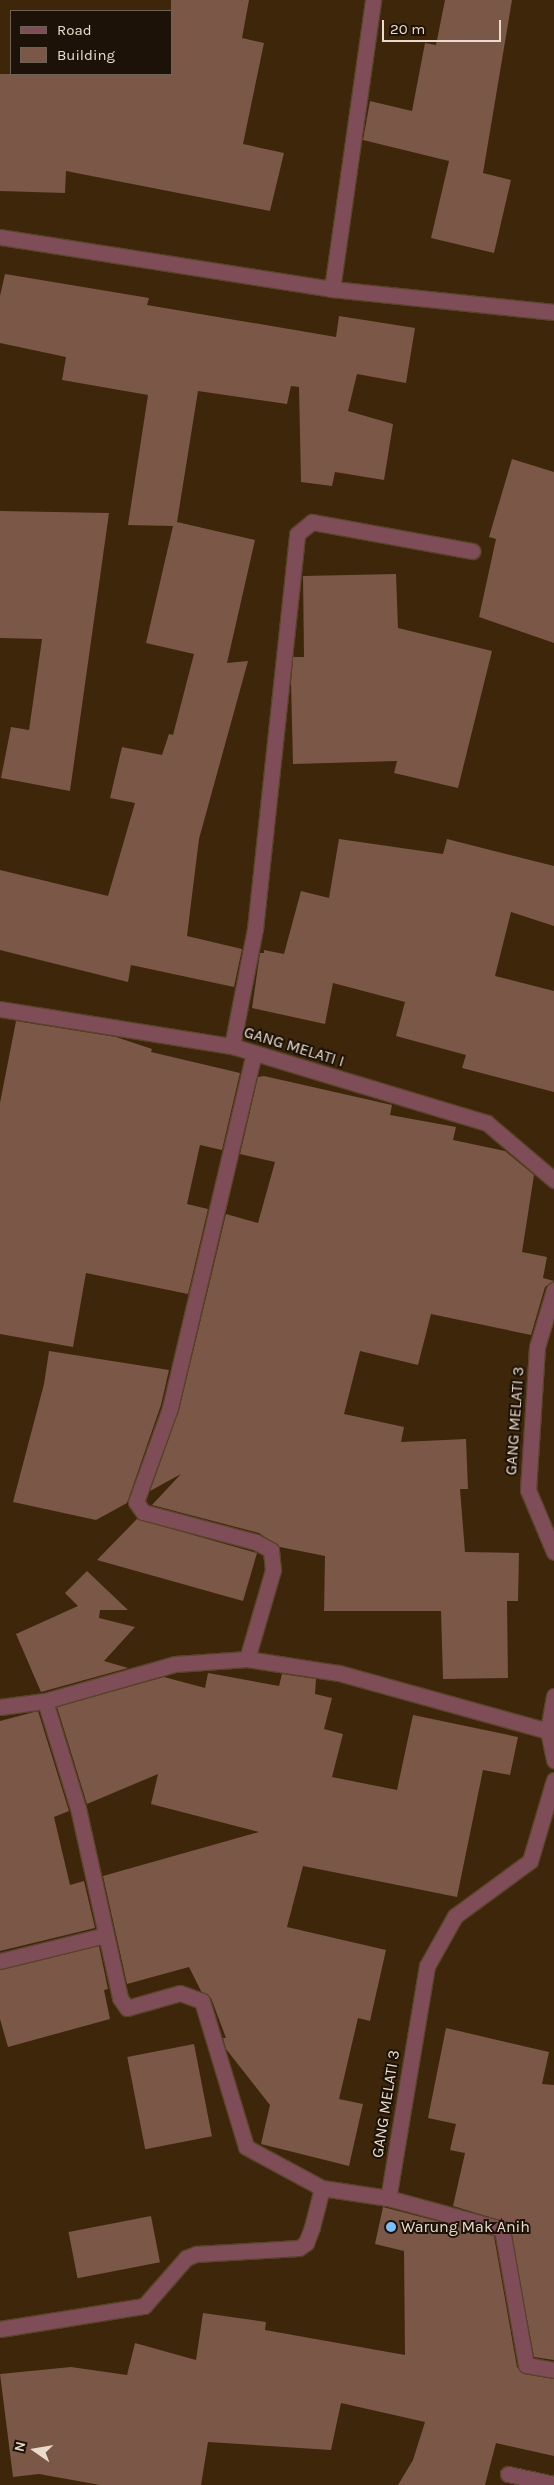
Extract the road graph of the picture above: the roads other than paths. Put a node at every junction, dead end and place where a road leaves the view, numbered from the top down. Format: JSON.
{"nodes":[{"id":1,"x":373,"y":0,"type":"edge"},
{"id":2,"x":0,"y":237,"type":"edge"},
{"id":3,"x":332,"y":289,"type":"junction"},
{"id":4,"x":554,"y":312,"type":"edge"},
{"id":5,"x":472,"y":551,"type":"dead end"},
{"id":6,"x":0,"y":1009,"type":"edge"},
{"id":7,"x":232,"y":1046,"type":"junction"},
{"id":8,"x":254,"y":1054,"type":"junction"},
{"id":9,"x":554,"y":1180,"type":"edge"},
{"id":10,"x":554,"y":1290,"type":"edge"},
{"id":11,"x":554,"y":1552,"type":"edge"},
{"id":12,"x":247,"y":1659,"type":"junction"},
{"id":13,"x":554,"y":1696,"type":"edge"},
{"id":14,"x":45,"y":1700,"type":"junction"},
{"id":15,"x":0,"y":1707,"type":"edge"},
{"id":16,"x":548,"y":1730,"type":"junction"},
{"id":17,"x":554,"y":1760,"type":"edge"},
{"id":18,"x":554,"y":1780,"type":"edge"},
{"id":19,"x":106,"y":1935,"type":"junction"},
{"id":20,"x":0,"y":1961,"type":"edge"},
{"id":21,"x":322,"y":2188,"type":"junction"},
{"id":22,"x":388,"y":2198,"type":"junction"},
{"id":23,"x":0,"y":2329,"type":"edge"},
{"id":24,"x":554,"y":2370,"type":"edge"},
{"id":25,"x":508,"y":2474,"type":"dead end"},
{"id":26,"x":554,"y":2484,"type":"edge"}],
"edges":[{"from":1,"to":3,"type":"street"},
{"from":2,"to":3,"type":"street"},
{"from":3,"to":4,"type":"street"},
{"from":5,"to":7,"type":"street"},
{"from":6,"to":7,"type":"street","name":"GANG MELATI I"},
{"from":7,"to":8,"type":"street","name":"GANG MELATI I"},
{"from":8,"to":9,"type":"street","name":"GANG MELATI I"},
{"from":8,"to":12,"type":"street"},
{"from":10,"to":11,"type":"street","name":"GANG MELATI 3"},
{"from":12,"to":14,"type":"street"},
{"from":12,"to":16,"type":"street"},
{"from":13,"to":16,"type":"street"},
{"from":14,"to":15,"type":"street"},
{"from":14,"to":19,"type":"street"},
{"from":16,"to":17,"type":"street"},
{"from":18,"to":22,"type":"street","name":"GANG MELATI 3"},
{"from":19,"to":20,"type":"street"},
{"from":19,"to":21,"type":"street"},
{"from":21,"to":22,"type":"street"},
{"from":21,"to":23,"type":"street"},
{"from":22,"to":24,"type":"street"},
{"from":25,"to":26,"type":"street"}]}
